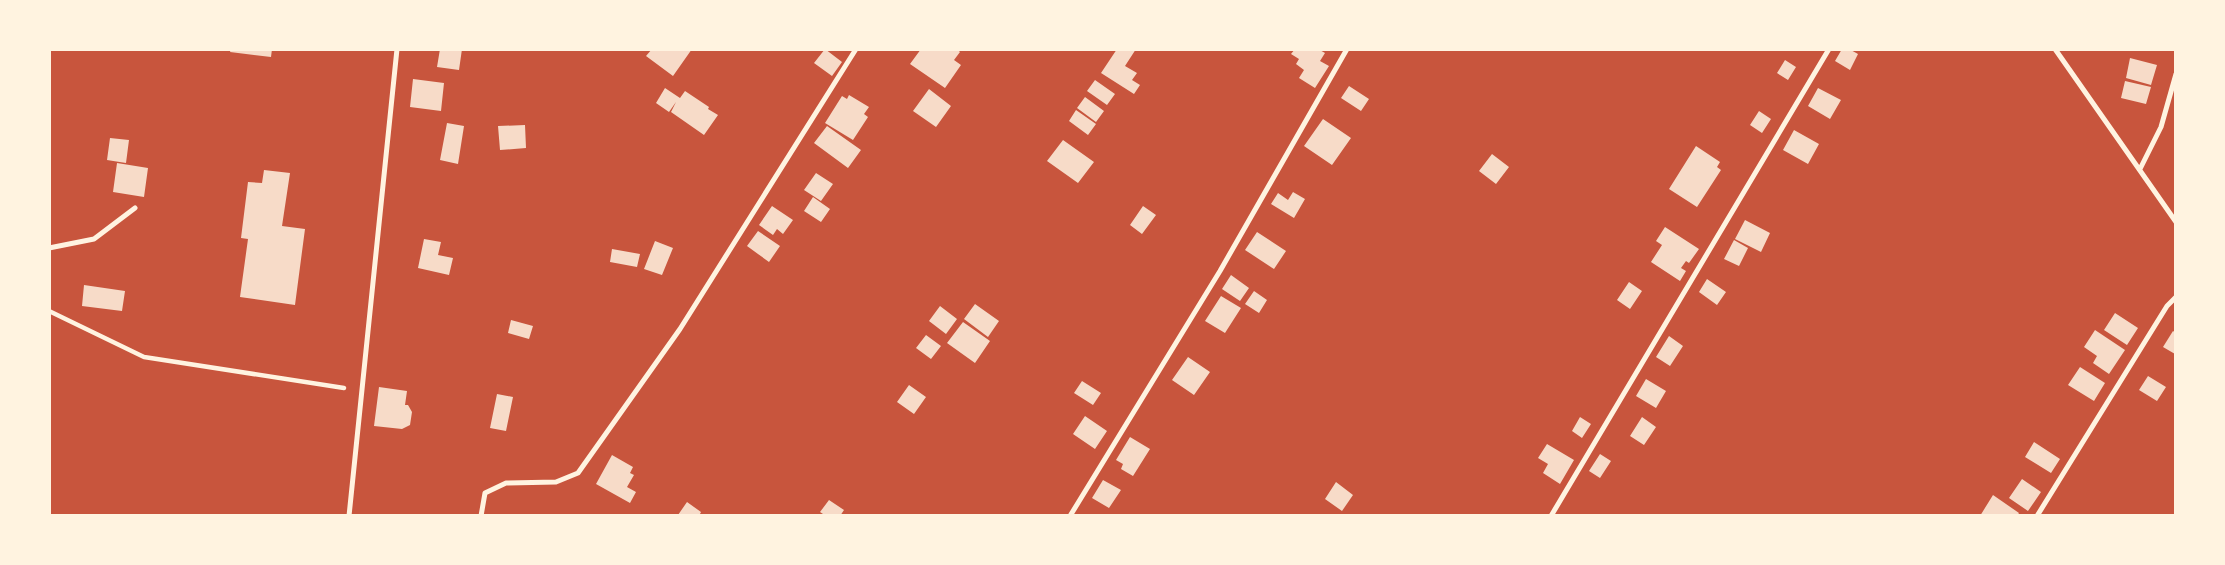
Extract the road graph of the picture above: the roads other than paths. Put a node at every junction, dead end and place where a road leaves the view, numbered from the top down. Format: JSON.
{"nodes":[{"id":1,"x":397,"y":49,"type":"edge"},
{"id":2,"x":856,"y":49,"type":"edge"},
{"id":3,"x":1347,"y":49,"type":"edge"},
{"id":4,"x":1829,"y":49,"type":"edge"},
{"id":5,"x":2055,"y":49,"type":"edge"},
{"id":6,"x":2176,"y":74,"type":"edge"},
{"id":7,"x":2140,"y":169,"type":"junction"},
{"id":8,"x":135,"y":208,"type":"dead end"},
{"id":9,"x":2176,"y":222,"type":"edge"},
{"id":10,"x":49,"y":248,"type":"edge"},
{"id":11,"x":2176,"y":297,"type":"edge"},
{"id":12,"x":349,"y":516,"type":"edge"},
{"id":13,"x":481,"y":516,"type":"edge"},
{"id":14,"x":1070,"y":516,"type":"edge"},
{"id":15,"x":1551,"y":516,"type":"edge"},
{"id":16,"x":2037,"y":516,"type":"edge"}],
"edges":[{"from":1,"to":12,"type":"lane"},
{"from":2,"to":13,"type":"lane"},
{"from":3,"to":14,"type":"lane"},
{"from":4,"to":15,"type":"lane"},
{"from":5,"to":7,"type":"lane"},
{"from":6,"to":7,"type":"lane"},
{"from":7,"to":9,"type":"lane"},
{"from":8,"to":10,"type":"lane"},
{"from":11,"to":16,"type":"lane"}]}
